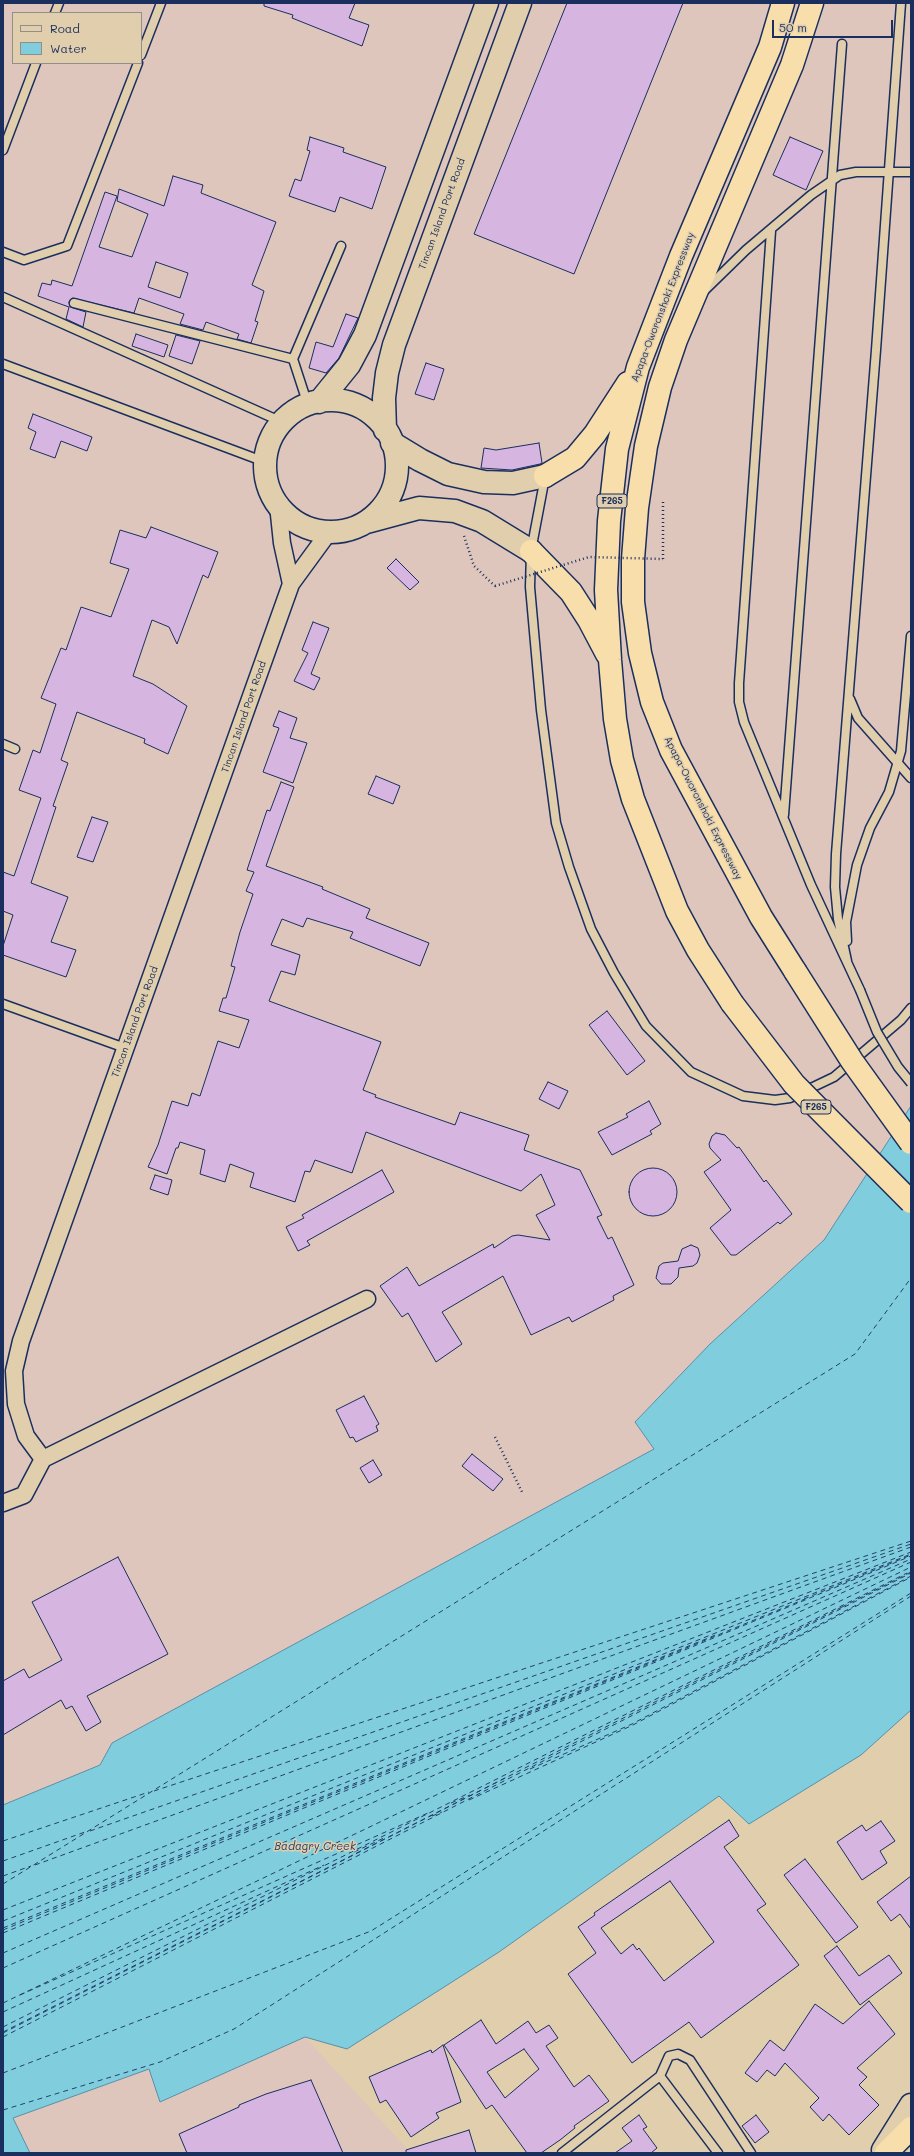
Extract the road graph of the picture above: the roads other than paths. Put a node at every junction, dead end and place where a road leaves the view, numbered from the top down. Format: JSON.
{"nodes":[{"id":1,"x":161,"y":3,"type":"edge"},
{"id":2,"x":487,"y":3,"type":"edge"},
{"id":3,"x":520,"y":3,"type":"edge"},
{"id":4,"x":783,"y":3,"type":"edge"},
{"id":5,"x":812,"y":3,"type":"edge"},
{"id":6,"x":901,"y":3,"type":"edge"},
{"id":7,"x":842,"y":44,"type":"dead end"},
{"id":8,"x":142,"y":52,"type":"edge"},
{"id":9,"x":36,"y":64,"type":"edge"},
{"id":10,"x":138,"y":64,"type":"edge"},
{"id":11,"x":3,"y":150,"type":"edge"},
{"id":12,"x":889,"y":172,"type":"junction"},
{"id":13,"x":911,"y":172,"type":"edge"},
{"id":14,"x":832,"y":181,"type":"junction"},
{"id":15,"x":771,"y":231,"type":"junction"},
{"id":16,"x":341,"y":246,"type":"dead end"},
{"id":17,"x":3,"y":252,"type":"edge"},
{"id":18,"x":3,"y":297,"type":"edge"},
{"id":19,"x":692,"y":302,"type":"junction"},
{"id":20,"x":74,"y":303,"type":"dead end"},
{"id":21,"x":293,"y":359,"type":"junction"},
{"id":22,"x":3,"y":364,"type":"edge"},
{"id":23,"x":638,"y":367,"type":"junction"},
{"id":24,"x":313,"y":403,"type":"junction"},
{"id":25,"x":282,"y":422,"type":"junction"},
{"id":26,"x":389,"y":436,"type":"junction"},
{"id":27,"x":265,"y":462,"type":"junction"},
{"id":28,"x":545,"y":476,"type":"junction"},
{"id":29,"x":278,"y":505,"type":"junction"},
{"id":30,"x":364,"y":523,"type":"junction"},
{"id":31,"x":328,"y":532,"type":"junction"},
{"id":32,"x":531,"y":551,"type":"junction"},
{"id":33,"x":291,"y":584,"type":"junction"},
{"id":34,"x":911,"y":636,"type":"edge"},
{"id":35,"x":610,"y":660,"type":"junction"},
{"id":36,"x":849,"y":695,"type":"junction"},
{"id":37,"x":3,"y":744,"type":"edge"},
{"id":38,"x":15,"y":749,"type":"dead end"},
{"id":39,"x":898,"y":763,"type":"junction"},
{"id":40,"x":911,"y":778,"type":"edge"},
{"id":41,"x":784,"y":818,"type":"junction"},
{"id":42,"x":847,"y":961,"type":"junction"},
{"id":43,"x":3,"y":1004,"type":"edge"},
{"id":44,"x":911,"y":1008,"type":"edge"},
{"id":45,"x":126,"y":1048,"type":"junction"},
{"id":46,"x":911,"y":1083,"type":"edge"},
{"id":47,"x":911,"y":1143,"type":"edge"},
{"id":48,"x":911,"y":1202,"type":"edge"},
{"id":49,"x":367,"y":1299,"type":"dead end"},
{"id":50,"x":43,"y":1459,"type":"junction"},
{"id":51,"x":3,"y":1504,"type":"edge"},
{"id":52,"x":660,"y":2076,"type":"junction"},
{"id":53,"x":911,"y":2105,"type":"edge"},
{"id":54,"x":911,"y":2128,"type":"edge"},
{"id":55,"x":562,"y":2153,"type":"edge"},
{"id":56,"x":718,"y":2153,"type":"edge"},
{"id":57,"x":751,"y":2153,"type":"edge"},
{"id":58,"x":881,"y":2153,"type":"edge"},
{"id":59,"x":886,"y":2153,"type":"edge"}],
"edges":[{"from":1,"to":8,"type":"lane"},
{"from":2,"to":24,"type":"street"},
{"from":3,"to":26,"type":"street","name":"Tincan Island Port Road"},
{"from":4,"to":23,"type":"highway","name":"Apapa-Oworonshoki Expressway","number":"F265"},
{"from":5,"to":19,"type":"highway","name":"Apapa-Oworonshoki Expressway","number":"F265"},
{"from":6,"to":12,"type":"lane"},
{"from":7,"to":14,"type":"lane"},
{"from":9,"to":11,"type":"lane"},
{"from":10,"to":17,"type":"lane"},
{"from":12,"to":13,"type":"lane"},
{"from":12,"to":14,"type":"lane"},
{"from":12,"to":36,"type":"lane"},
{"from":14,"to":15,"type":"lane"},
{"from":14,"to":41,"type":"lane"},
{"from":15,"to":19,"type":"lane"},
{"from":15,"to":41,"type":"lane"},
{"from":16,"to":21,"type":"lane"},
{"from":18,"to":25,"type":"lane"},
{"from":19,"to":47,"type":"highway","name":"Apapa-Oworonshoki Expressway","number":"F265","bridge":true},
{"from":20,"to":21,"type":"lane"},
{"from":21,"to":24,"type":"lane"},
{"from":22,"to":27,"type":"lane"},
{"from":23,"to":28,"type":"highway"},
{"from":23,"to":35,"type":"highway","name":"Apapa-Oworonshoki Expressway","number":"F265"},
{"from":24,"to":25,"type":"street"},
{"from":24,"to":26,"type":"street"},
{"from":25,"to":27,"type":"street"},
{"from":26,"to":28,"type":"street"},
{"from":26,"to":30,"type":"street"},
{"from":27,"to":29,"type":"street"},
{"from":28,"to":32,"type":"lane"},
{"from":29,"to":31,"type":"street"},
{"from":29,"to":33,"type":"street"},
{"from":30,"to":31,"type":"street"},
{"from":30,"to":32,"type":"street"},
{"from":31,"to":33,"type":"street","name":"Tincan Island Port Road"},
{"from":32,"to":35,"type":"highway"},
{"from":32,"to":44,"type":"lane"},
{"from":33,"to":45,"type":"street","name":"Tincan Island Port Road"},
{"from":34,"to":39,"type":"lane"},
{"from":35,"to":48,"type":"highway","name":"Apapa-Oworonshoki Expressway","number":"F265","bridge":true},
{"from":36,"to":39,"type":"lane"},
{"from":36,"to":42,"type":"lane"},
{"from":37,"to":38,"type":"lane"},
{"from":39,"to":40,"type":"lane"},
{"from":39,"to":42,"type":"lane"},
{"from":41,"to":42,"type":"lane"},
{"from":42,"to":46,"type":"lane","bridge":true},
{"from":43,"to":45,"type":"lane"},
{"from":45,"to":50,"type":"street","name":"Tincan Island Port Road"},
{"from":49,"to":50,"type":"street"},
{"from":50,"to":51,"type":"street"},
{"from":52,"to":55,"type":"lane"},
{"from":52,"to":56,"type":"lane"},
{"from":52,"to":57,"type":"lane"},
{"from":53,"to":58,"type":"street"},
{"from":54,"to":59,"type":"highway"}]}
